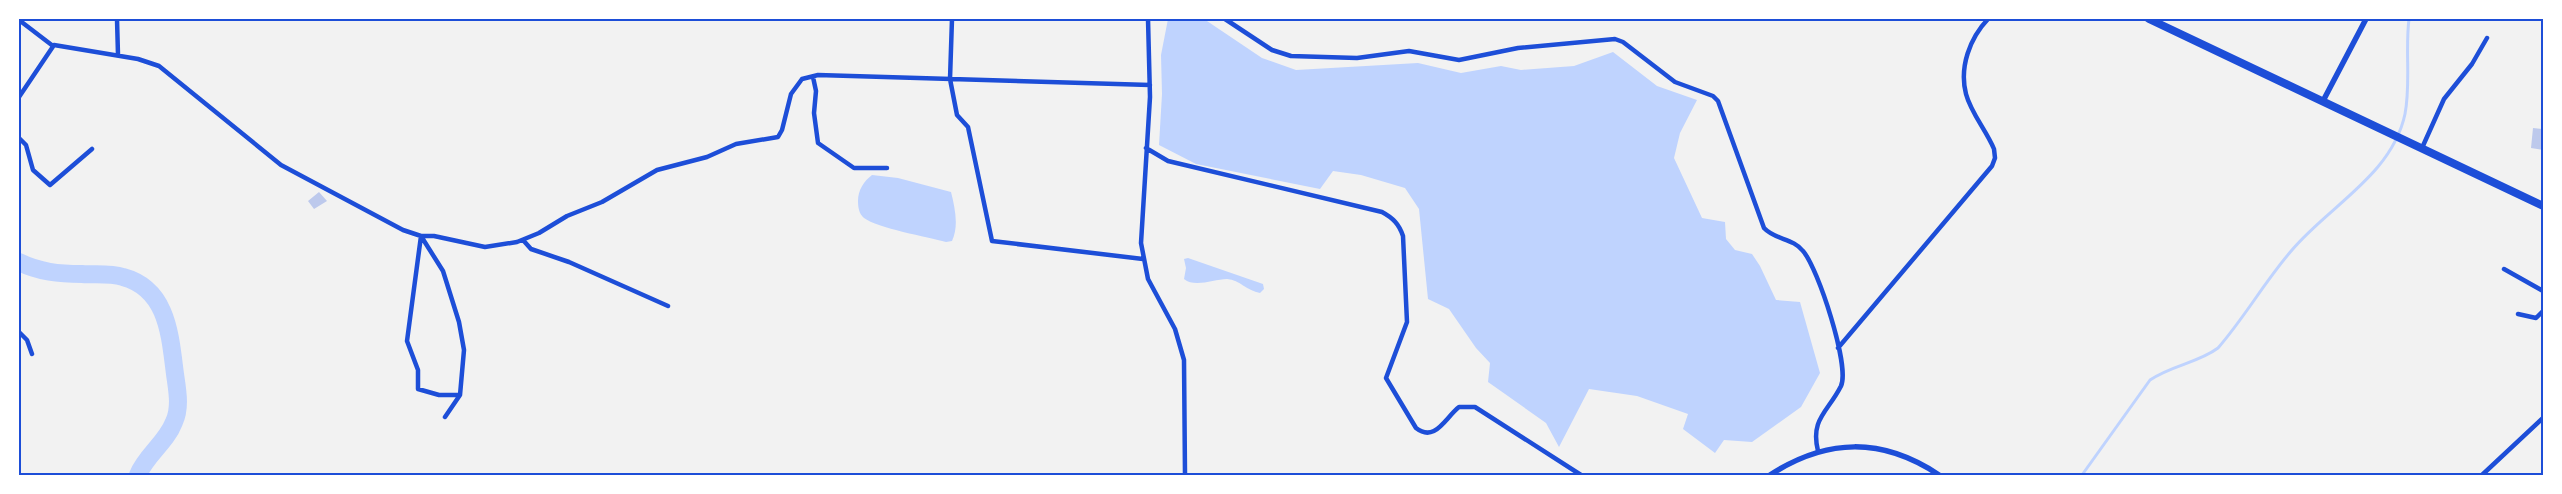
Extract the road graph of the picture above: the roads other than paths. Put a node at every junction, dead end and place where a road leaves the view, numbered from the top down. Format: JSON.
{"nodes":[{"id":1,"x":117,"y":19,"type":"edge"},
{"id":2,"x":952,"y":19,"type":"edge"},
{"id":3,"x":1148,"y":19,"type":"edge"},
{"id":4,"x":1225,"y":19,"type":"edge"},
{"id":5,"x":1988,"y":19,"type":"edge"},
{"id":6,"x":2149,"y":19,"type":"edge"},
{"id":7,"x":2366,"y":19,"type":"edge"},
{"id":8,"x":19,"y":20,"type":"edge"},
{"id":9,"x":2487,"y":38,"type":"dead end"},
{"id":10,"x":53,"y":46,"type":"junction"},
{"id":11,"x":118,"y":55,"type":"junction"},
{"id":12,"x":813,"y":76,"type":"junction"},
{"id":13,"x":950,"y":78,"type":"junction"},
{"id":14,"x":1150,"y":86,"type":"junction"},
{"id":15,"x":19,"y":97,"type":"edge"},
{"id":16,"x":2323,"y":101,"type":"junction"},
{"id":17,"x":19,"y":138,"type":"edge"},
{"id":18,"x":1146,"y":148,"type":"junction"},
{"id":19,"x":2422,"y":148,"type":"junction"},
{"id":20,"x":92,"y":149,"type":"dead end"},
{"id":21,"x":887,"y":168,"type":"dead end"},
{"id":22,"x":2543,"y":206,"type":"edge"},
{"id":23,"x":421,"y":236,"type":"junction"},
{"id":24,"x":523,"y":240,"type":"junction"},
{"id":25,"x":1143,"y":259,"type":"junction"},
{"id":26,"x":2504,"y":269,"type":"dead end"},
{"id":27,"x":2543,"y":291,"type":"edge"},
{"id":28,"x":668,"y":306,"type":"dead end"},
{"id":29,"x":2543,"y":311,"type":"edge"},
{"id":30,"x":2518,"y":314,"type":"dead end"},
{"id":31,"x":19,"y":332,"type":"edge"},
{"id":32,"x":1838,"y":348,"type":"junction"},
{"id":33,"x":32,"y":354,"type":"dead end"},
{"id":34,"x":460,"y":395,"type":"junction"},
{"id":35,"x":446,"y":417,"type":"dead end"},
{"id":36,"x":2543,"y":418,"type":"edge"},
{"id":37,"x":1818,"y":451,"type":"junction"},
{"id":38,"x":1186,"y":475,"type":"edge"},
{"id":39,"x":1581,"y":475,"type":"edge"},
{"id":40,"x":1770,"y":475,"type":"edge"},
{"id":41,"x":1939,"y":475,"type":"edge"},
{"id":42,"x":2482,"y":475,"type":"edge"}],
"edges":[{"from":1,"to":11,"type":"street"},
{"from":2,"to":13,"type":"street"},
{"from":3,"to":14,"type":"street"},
{"from":4,"to":32,"type":"street"},
{"from":5,"to":32,"type":"street"},
{"from":6,"to":16,"type":"highway"},
{"from":7,"to":16,"type":"street"},
{"from":8,"to":10,"type":"street"},
{"from":9,"to":19,"type":"street"},
{"from":10,"to":11,"type":"street"},
{"from":10,"to":15,"type":"street"},
{"from":11,"to":23,"type":"street"},
{"from":12,"to":13,"type":"street"},
{"from":12,"to":21,"type":"street"},
{"from":12,"to":24,"type":"street"},
{"from":13,"to":14,"type":"street"},
{"from":13,"to":25,"type":"street"},
{"from":14,"to":18,"type":"street"},
{"from":16,"to":19,"type":"highway"},
{"from":17,"to":20,"type":"street"},
{"from":18,"to":25,"type":"street"},
{"from":18,"to":39,"type":"street"},
{"from":19,"to":22,"type":"highway"},
{"from":23,"to":24,"type":"street"},
{"from":23,"to":34,"type":"street"},
{"from":23,"to":34,"type":"street"},
{"from":24,"to":28,"type":"street"},
{"from":25,"to":38,"type":"street"},
{"from":26,"to":27,"type":"street"},
{"from":29,"to":30,"type":"street"},
{"from":31,"to":33,"type":"street"},
{"from":32,"to":37,"type":"street"},
{"from":34,"to":35,"type":"street"},
{"from":36,"to":42,"type":"street"},
{"from":37,"to":40,"type":"street"},
{"from":37,"to":41,"type":"street"}]}
